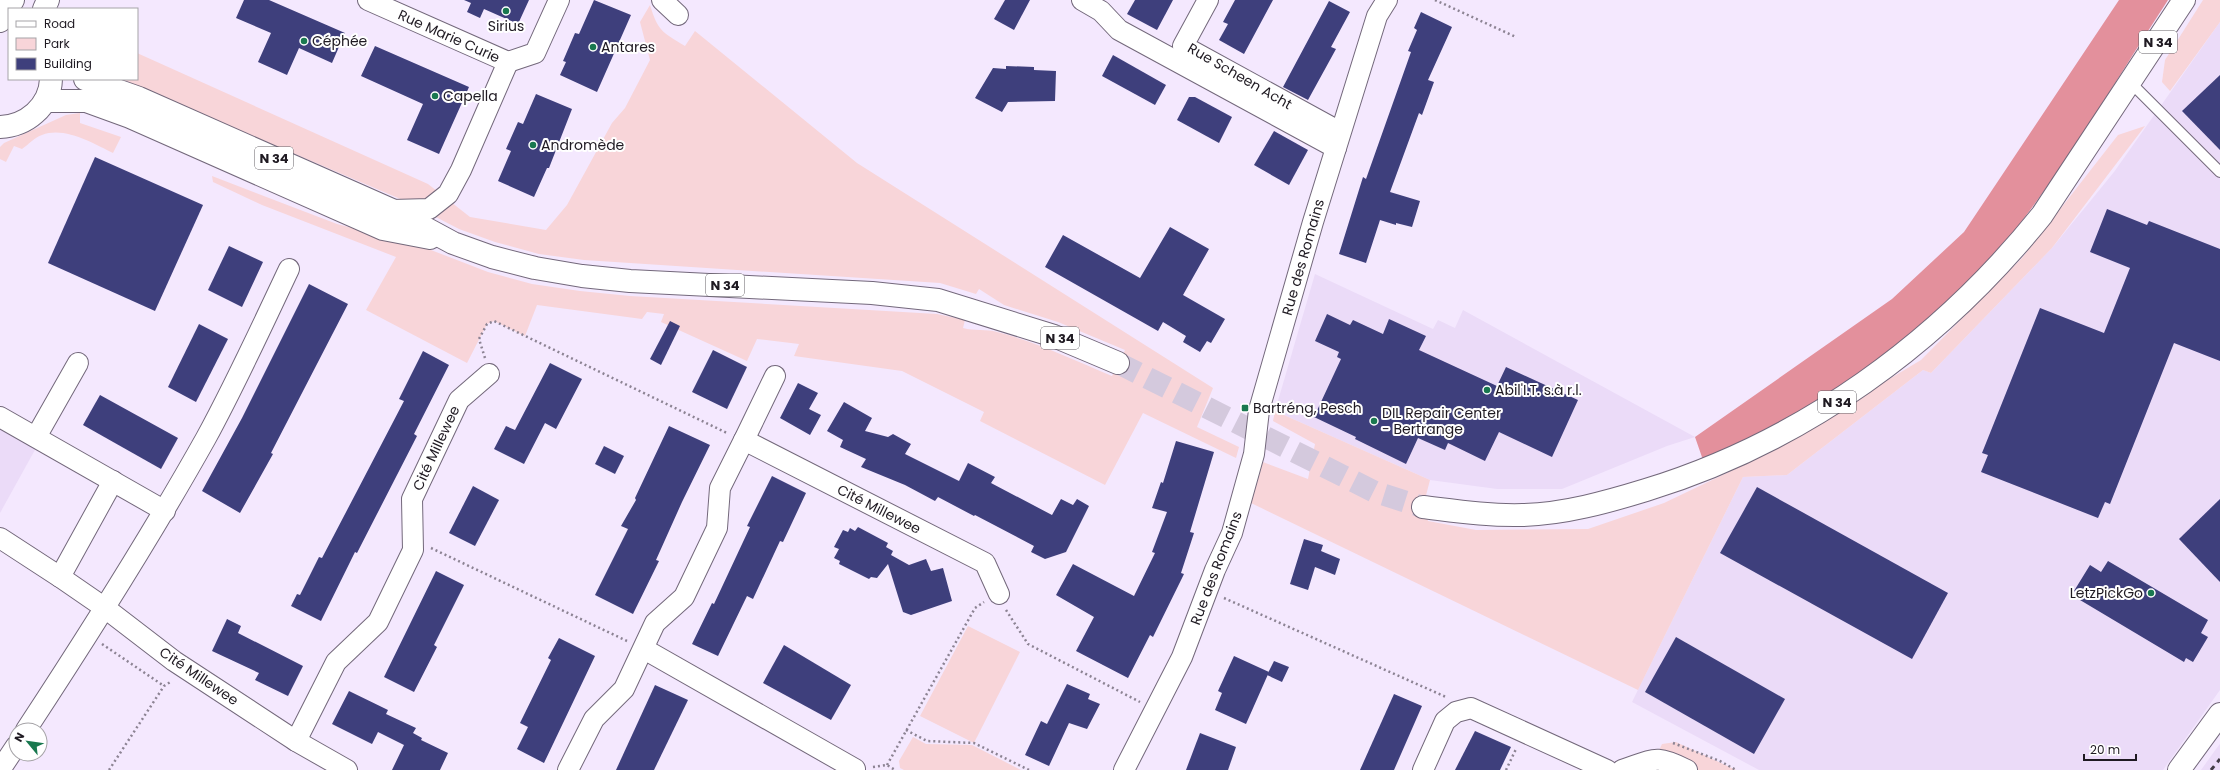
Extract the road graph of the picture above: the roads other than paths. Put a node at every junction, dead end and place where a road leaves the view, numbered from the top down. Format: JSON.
{"nodes":[{"id":1,"x":368,"y":0,"type":"edge"},
{"id":2,"x":559,"y":0,"type":"edge"},
{"id":3,"x":662,"y":0,"type":"edge"},
{"id":4,"x":1082,"y":0,"type":"edge"},
{"id":5,"x":1208,"y":0,"type":"edge"},
{"id":6,"x":1387,"y":0,"type":"edge"},
{"id":7,"x":2184,"y":0,"type":"edge"},
{"id":8,"x":8,"y":8,"type":"edge"},
{"id":9,"x":678,"y":14,"type":"dead end"},
{"id":10,"x":0,"y":22,"type":"edge"},
{"id":11,"x":508,"y":62,"type":"junction"},
{"id":12,"x":51,"y":80,"type":"edge"},
{"id":13,"x":88,"y":80,"type":"edge"},
{"id":14,"x":2131,"y":83,"type":"junction"},
{"id":15,"x":45,"y":101,"type":"junction"},
{"id":16,"x":0,"y":127,"type":"edge"},
{"id":17,"x":1338,"y":140,"type":"junction"},
{"id":18,"x":2220,"y":172,"type":"edge"},
{"id":19,"x":392,"y":210,"type":"junction"},
{"id":20,"x":453,"y":243,"type":"junction"},
{"id":21,"x":289,"y":270,"type":"dead end"},
{"id":22,"x":78,"y":363,"type":"dead end"},
{"id":23,"x":1118,"y":363,"type":"tunnel mouth"},
{"id":24,"x":489,"y":374,"type":"road end"},
{"id":25,"x":774,"y":376,"type":"dead end"},
{"id":26,"x":0,"y":417,"type":"edge"},
{"id":27,"x":36,"y":437,"type":"junction"},
{"id":28,"x":744,"y":440,"type":"junction"},
{"id":29,"x":114,"y":482,"type":"junction"},
{"id":30,"x":1423,"y":507,"type":"tunnel mouth"},
{"id":31,"x":165,"y":511,"type":"junction"},
{"id":32,"x":0,"y":538,"type":"edge"},
{"id":33,"x":60,"y":577,"type":"junction"},
{"id":34,"x":998,"y":594,"type":"road end"},
{"id":35,"x":106,"y":608,"type":"junction"},
{"id":36,"x":644,"y":649,"type":"junction"},
{"id":37,"x":2220,"y":714,"type":"edge"},
{"id":38,"x":31,"y":722,"type":"edge"},
{"id":39,"x":296,"y":741,"type":"junction"},
{"id":40,"x":8,"y":758,"type":"edge"},
{"id":41,"x":855,"y":769,"type":"road end"},
{"id":42,"x":0,"y":770,"type":"edge"},
{"id":43,"x":347,"y":770,"type":"edge"},
{"id":44,"x":568,"y":770,"type":"edge"},
{"id":45,"x":1124,"y":770,"type":"edge"},
{"id":46,"x":1423,"y":770,"type":"edge"},
{"id":47,"x":1607,"y":770,"type":"edge"},
{"id":48,"x":1622,"y":770,"type":"edge"},
{"id":49,"x":1687,"y":770,"type":"edge"},
{"id":50,"x":2179,"y":770,"type":"edge"}],
"edges":[{"from":1,"to":11,"type":"street","name":"Rue Marie Curie"},
{"from":2,"to":11,"type":"street","name":"Rue Marie Curie"},
{"from":3,"to":9,"type":"street"},
{"from":4,"to":17,"type":"street"},
{"from":5,"to":17,"type":"street","name":"Rue Scheen Acht"},
{"from":6,"to":17,"type":"street","name":"Rue des Romains"},
{"from":7,"to":14,"type":"main road","number":"N 34"},
{"from":8,"to":10,"type":"main road"},
{"from":11,"to":19,"type":"street","name":"Rue Marie Curie"},
{"from":12,"to":15,"type":"main road"},
{"from":13,"to":19,"type":"main road","number":"N 34"},
{"from":14,"to":18,"type":"lane"},
{"from":14,"to":30,"type":"main road","number":"N 34"},
{"from":15,"to":16,"type":"main road"},
{"from":15,"to":20,"type":"main road","number":"N 34"},
{"from":17,"to":45,"type":"street","name":"Rue des Romains"},
{"from":19,"to":20,"type":"main road","number":"N 34"},
{"from":20,"to":23,"type":"main road","number":"N 34"},
{"from":21,"to":31,"type":"street"},
{"from":22,"to":27,"type":"street"},
{"from":24,"to":39,"type":"street","name":"Cité Millewee"},
{"from":25,"to":28,"type":"street"},
{"from":26,"to":27,"type":"street"},
{"from":27,"to":29,"type":"street"},
{"from":28,"to":34,"type":"street","name":"Cité Millewee"},
{"from":28,"to":36,"type":"street"},
{"from":29,"to":31,"type":"street"},
{"from":29,"to":33,"type":"street"},
{"from":31,"to":35,"type":"street"},
{"from":32,"to":33,"type":"street","name":"Cité Millewee"},
{"from":33,"to":35,"type":"street","name":"Cité Millewee"},
{"from":35,"to":38,"type":"street"},
{"from":35,"to":39,"type":"street","name":"Cité Millewee"},
{"from":36,"to":41,"type":"street"},
{"from":36,"to":44,"type":"street"},
{"from":37,"to":50,"type":"main road"},
{"from":39,"to":43,"type":"street","name":"Cité Millewee"},
{"from":40,"to":42,"type":"street"},
{"from":46,"to":47,"type":"street"},
{"from":48,"to":49,"type":"street"}]}
